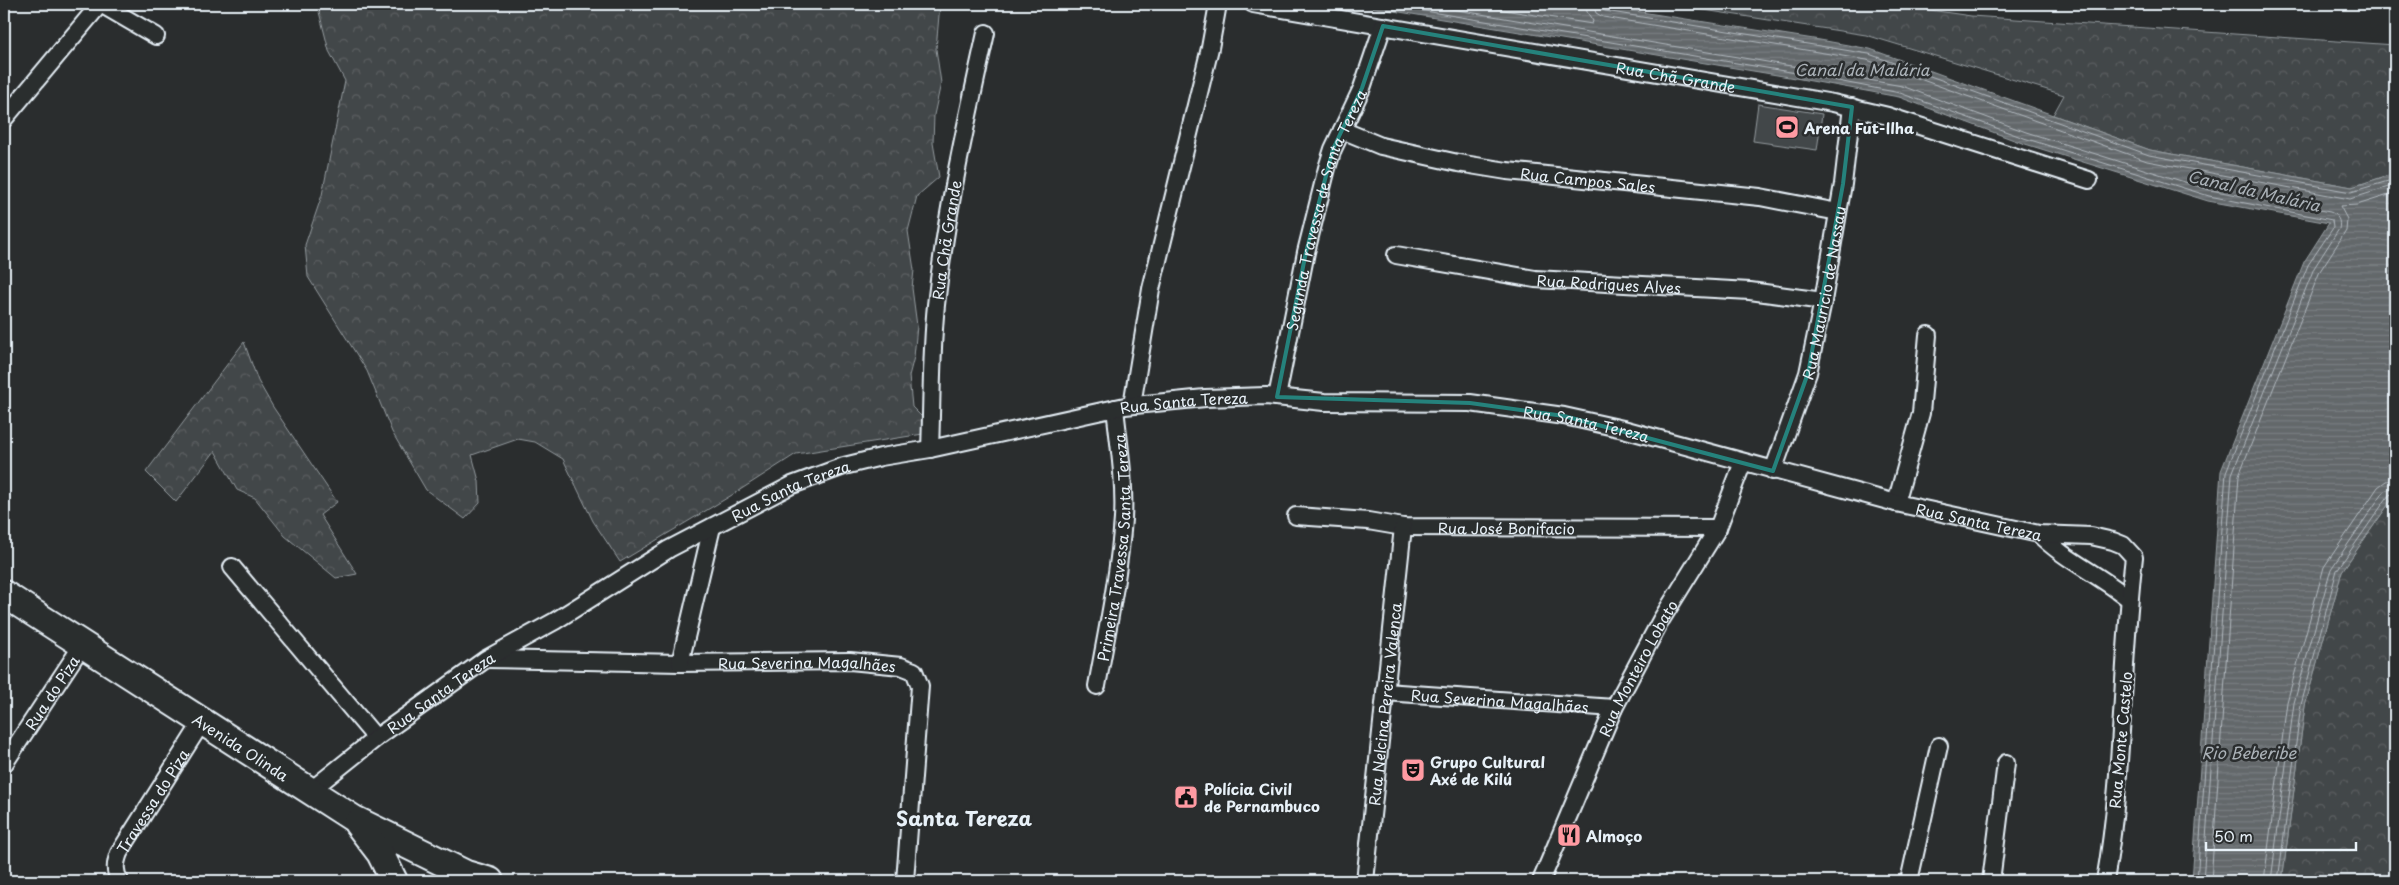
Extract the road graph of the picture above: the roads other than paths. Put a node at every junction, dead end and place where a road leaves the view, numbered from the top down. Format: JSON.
{"nodes":[{"id":1,"x":101,"y":4,"type":"edge"},
{"id":2,"x":1218,"y":4,"type":"edge"},
{"id":3,"x":1253,"y":4,"type":"edge"},
{"id":4,"x":1383,"y":26,"type":"junction"},
{"id":5,"x":986,"y":33,"type":"dead end"},
{"id":6,"x":156,"y":36,"type":"dead end"},
{"id":7,"x":1852,"y":107,"type":"junction"},
{"id":8,"x":4,"y":119,"type":"edge"},
{"id":9,"x":1342,"y":130,"type":"junction"},
{"id":10,"x":2089,"y":180,"type":"dead end"},
{"id":11,"x":1838,"y":212,"type":"junction"},
{"id":12,"x":1396,"y":255,"type":"dead end"},
{"id":13,"x":1823,"y":301,"type":"junction"},
{"id":14,"x":1928,"y":335,"type":"dead end"},
{"id":15,"x":1276,"y":398,"type":"junction"},
{"id":16,"x":1132,"y":405,"type":"junction"},
{"id":17,"x":1115,"y":408,"type":"junction"},
{"id":18,"x":930,"y":449,"type":"junction"},
{"id":19,"x":1743,"y":462,"type":"junction"},
{"id":20,"x":1773,"y":471,"type":"junction"},
{"id":21,"x":1896,"y":503,"type":"junction"},
{"id":22,"x":1296,"y":516,"type":"dead end"},
{"id":23,"x":712,"y":527,"type":"junction"},
{"id":24,"x":1403,"y":527,"type":"junction"},
{"id":25,"x":1718,"y":528,"type":"junction"},
{"id":26,"x":2039,"y":534,"type":"junction"},
{"id":27,"x":2134,"y":557,"type":"joint"},
{"id":28,"x":232,"y":567,"type":"dead end"},
{"id":29,"x":4,"y":594,"type":"edge"},
{"id":30,"x":2129,"y":599,"type":"junction"},
{"id":31,"x":82,"y":644,"type":"junction"},
{"id":32,"x":486,"y":659,"type":"junction"},
{"id":33,"x":680,"y":663,"type":"junction"},
{"id":34,"x":1097,"y":686,"type":"dead end"},
{"id":35,"x":1385,"y":692,"type":"junction"},
{"id":36,"x":1614,"y":708,"type":"junction"},
{"id":37,"x":202,"y":722,"type":"junction"},
{"id":38,"x":376,"y":738,"type":"junction"},
{"id":39,"x":1938,"y":746,"type":"dead end"},
{"id":40,"x":2006,"y":763,"type":"dead end"},
{"id":41,"x":4,"y":764,"type":"edge"},
{"id":42,"x":310,"y":791,"type":"junction"},
{"id":43,"x":354,"y":819,"type":"junction"},
{"id":44,"x":120,"y":881,"type":"edge"},
{"id":45,"x":394,"y":881,"type":"edge"},
{"id":46,"x":490,"y":881,"type":"edge"},
{"id":47,"x":905,"y":881,"type":"edge"},
{"id":48,"x":1366,"y":881,"type":"edge"},
{"id":49,"x":1541,"y":881,"type":"edge"},
{"id":50,"x":1909,"y":881,"type":"edge"},
{"id":51,"x":1992,"y":881,"type":"edge"},
{"id":52,"x":2105,"y":881,"type":"edge"}],
"edges":[{"from":1,"to":6,"type":"street"},
{"from":1,"to":8,"type":"street"},
{"from":2,"to":16,"type":"street"},
{"from":3,"to":4,"type":"street","name":"Rua Chã Grande"},
{"from":4,"to":7,"type":"street","name":"Rua Chã Grande"},
{"from":4,"to":9,"type":"street","name":"Segunda Travessa de Santa Tereza"},
{"from":5,"to":18,"type":"street","name":"Rua Chã Grande"},
{"from":7,"to":10,"type":"street","name":"Rua Chã Grande"},
{"from":7,"to":11,"type":"street","name":"Rua Mauricio de Nassau"},
{"from":9,"to":11,"type":"street","name":"Rua Campos Sales"},
{"from":9,"to":15,"type":"street","name":"Segunda Travessa de Santa Tereza"},
{"from":11,"to":13,"type":"street","name":"Rua Mauricio de Nassau"},
{"from":12,"to":13,"type":"street","name":"Rua Rodrigues Alves"},
{"from":13,"to":20,"type":"street","name":"Rua Mauricio de Nassau"},
{"from":14,"to":21,"type":"street"},
{"from":15,"to":16,"type":"street","name":"Rua Santa Tereza"},
{"from":15,"to":19,"type":"street","name":"Rua Santa Tereza"},
{"from":16,"to":17,"type":"street","name":"Rua Santa Tereza"},
{"from":17,"to":18,"type":"street","name":"Rua Santa Tereza"},
{"from":17,"to":34,"type":"street","name":"Primeira Travessa Santa Tereza"},
{"from":18,"to":23,"type":"street","name":"Rua Santa Tereza"},
{"from":19,"to":20,"type":"street","name":"Rua Santa Tereza"},
{"from":19,"to":25,"type":"street","name":"Rua Monteiro Lobato"},
{"from":20,"to":21,"type":"street","name":"Rua Santa Tereza"},
{"from":21,"to":26,"type":"street","name":"Rua Santa Tereza"},
{"from":22,"to":24,"type":"street","name":"Rua José Bonifacio"},
{"from":23,"to":32,"type":"street","name":"Rua Santa Tereza"},
{"from":23,"to":33,"type":"street"},
{"from":24,"to":25,"type":"street","name":"Rua José Bonifacio"},
{"from":24,"to":35,"type":"street","name":"Rua Nelcina Pereira Valenca"},
{"from":25,"to":36,"type":"street","name":"Rua Monteiro Lobato"},
{"from":26,"to":27,"type":"street","name":"Rua Santa Tereza"},
{"from":26,"to":30,"type":"street"},
{"from":27,"to":30,"type":"street","name":"Rua Monte Castelo"},
{"from":28,"to":38,"type":"street"},
{"from":29,"to":31,"type":"main road","name":"Avenida Olinda"},
{"from":30,"to":52,"type":"street","name":"Rua Monte Castelo"},
{"from":31,"to":37,"type":"main road","name":"Avenida Olinda"},
{"from":31,"to":41,"type":"street","name":"Rua do Piza"},
{"from":32,"to":33,"type":"street","name":"Rua Severina Magalhães"},
{"from":32,"to":38,"type":"street","name":"Rua Santa Tereza"},
{"from":33,"to":47,"type":"street","name":"Rua Severina Magalhães"},
{"from":35,"to":36,"type":"street","name":"Rua Severina Magalhães"},
{"from":35,"to":48,"type":"street","name":"Rua Nelcina Pereira Valenca"},
{"from":36,"to":49,"type":"street","name":"Rua Monteiro Lobato"},
{"from":37,"to":42,"type":"main road","name":"Avenida Olinda"},
{"from":37,"to":44,"type":"street","name":"Travessa do Piza"},
{"from":38,"to":42,"type":"street","name":"Rua Santa Tereza"},
{"from":39,"to":50,"type":"street"},
{"from":40,"to":51,"type":"street"},
{"from":42,"to":43,"type":"main road","name":"Avenida Olinda"},
{"from":43,"to":45,"type":"main road"},
{"from":43,"to":46,"type":"main road","name":"Avenida Olinda"}]}
